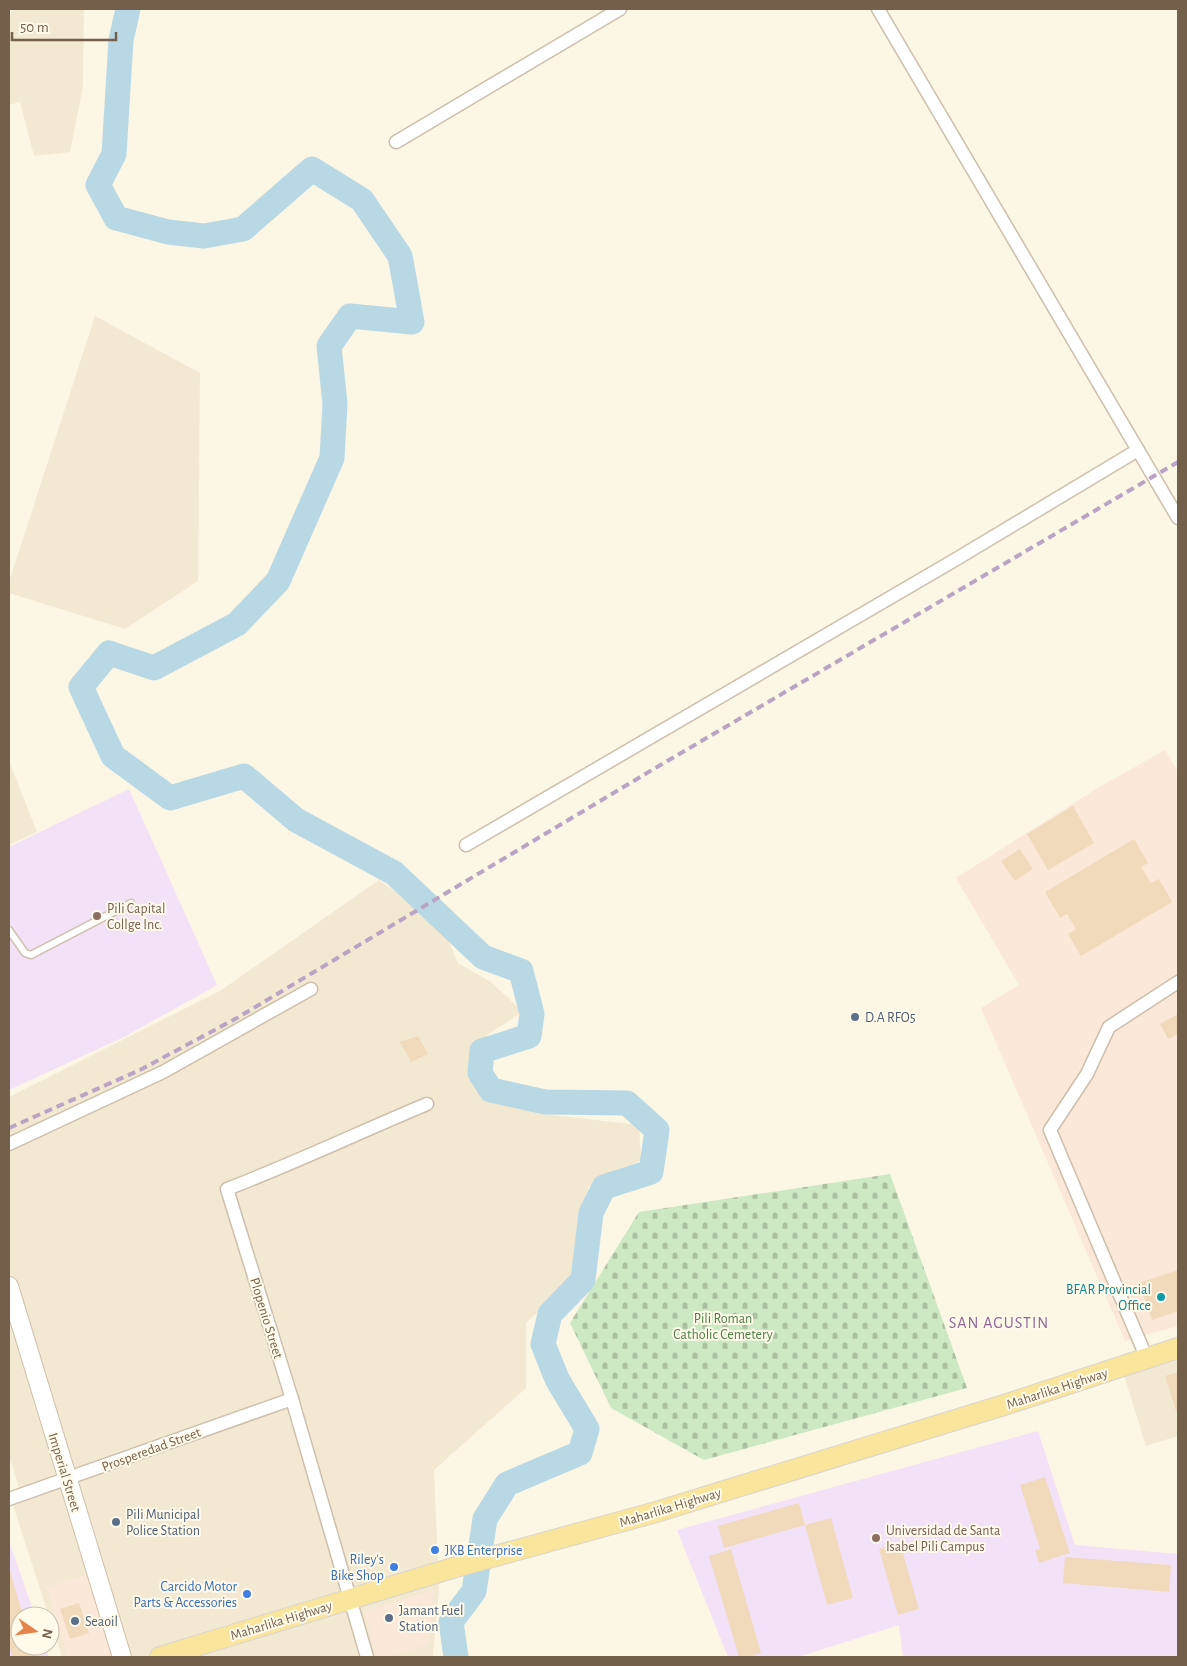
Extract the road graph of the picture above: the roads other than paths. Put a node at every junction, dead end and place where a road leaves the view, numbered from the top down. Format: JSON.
{"nodes":[{"id":1,"x":620,"y":9,"type":"edge"},
{"id":2,"x":878,"y":9,"type":"edge"},
{"id":3,"x":396,"y":142,"type":"dead end"},
{"id":4,"x":1138,"y":450,"type":"junction"},
{"id":5,"x":1178,"y":518,"type":"edge"},
{"id":6,"x":466,"y":845,"type":"dead end"},
{"id":7,"x":131,"y":902,"type":"dead end"},
{"id":8,"x":9,"y":930,"type":"edge"},
{"id":9,"x":1178,"y":982,"type":"edge"},
{"id":10,"x":312,"y":989,"type":"dead end"},
{"id":11,"x":428,"y":1104,"type":"dead end"},
{"id":12,"x":9,"y":1144,"type":"edge"},
{"id":13,"x":9,"y":1286,"type":"edge"},
{"id":14,"x":1178,"y":1348,"type":"edge"},
{"id":15,"x":1147,"y":1359,"type":"junction"},
{"id":16,"x":292,"y":1399,"type":"junction"},
{"id":17,"x":67,"y":1479,"type":"junction"},
{"id":18,"x":9,"y":1500,"type":"edge"},
{"id":19,"x":351,"y":1598,"type":"junction"},
{"id":20,"x":122,"y":1657,"type":"edge"},
{"id":21,"x":160,"y":1657,"type":"edge"},
{"id":22,"x":367,"y":1657,"type":"edge"}],
"edges":[{"from":1,"to":3,"type":"street"},
{"from":2,"to":4,"type":"street"},
{"from":4,"to":5,"type":"street"},
{"from":4,"to":6,"type":"street"},
{"from":7,"to":8,"type":"lane"},
{"from":9,"to":15,"type":"street"},
{"from":10,"to":12,"type":"street"},
{"from":11,"to":16,"type":"street","name":"Plopenio Street"},
{"from":13,"to":17,"type":"main road","name":"Imperial Street"},
{"from":14,"to":15,"type":"main road","name":"Maharlika Highway"},
{"from":15,"to":19,"type":"main road","name":"Maharlika Highway"},
{"from":16,"to":17,"type":"street","name":"Prosperedad Street"},
{"from":16,"to":19,"type":"street","name":"Plopenio Street"},
{"from":17,"to":18,"type":"street","name":"Prosperedad Street"},
{"from":17,"to":20,"type":"main road","name":"Imperial Street"},
{"from":19,"to":21,"type":"main road","name":"Maharlika Highway"},
{"from":19,"to":22,"type":"street","name":"Plopenio Street"}]}
